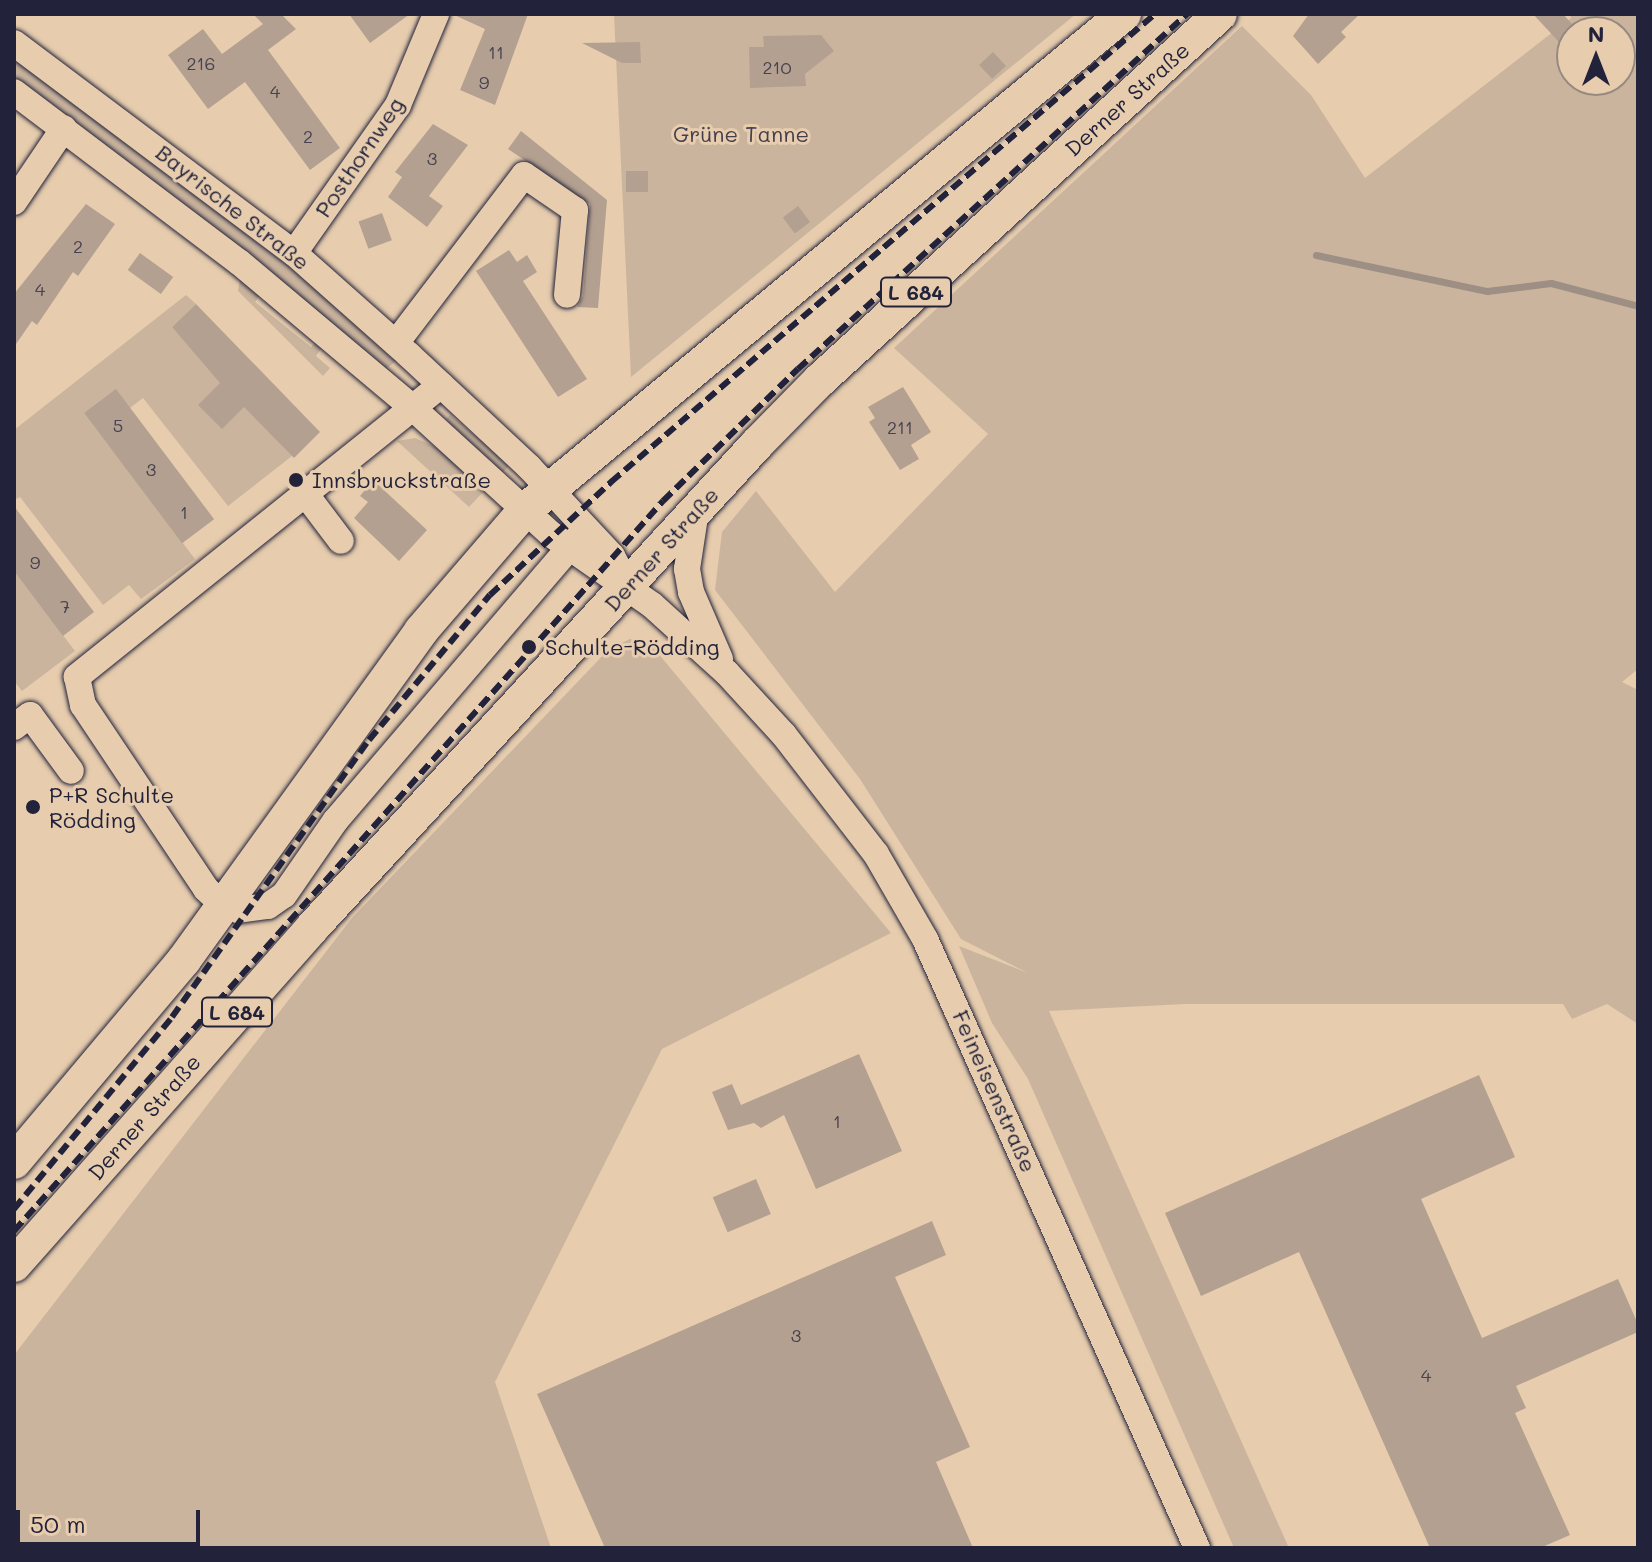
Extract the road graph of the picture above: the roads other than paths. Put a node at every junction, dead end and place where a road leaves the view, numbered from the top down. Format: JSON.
{"nodes":[{"id":1,"x":436,"y":14,"type":"edge"},
{"id":2,"x":1124,"y":14,"type":"edge"},
{"id":3,"x":1220,"y":14,"type":"edge"},
{"id":4,"x":14,"y":43,"type":"edge"},
{"id":5,"x":14,"y":92,"type":"edge"},
{"id":6,"x":64,"y":128,"type":"junction"},
{"id":7,"x":14,"y":202,"type":"edge"},
{"id":8,"x":294,"y":253,"type":"junction"},
{"id":9,"x":567,"y":295,"type":"dead end"},
{"id":10,"x":396,"y":343,"type":"junction"},
{"id":11,"x":441,"y":385,"type":"junction"},
{"id":12,"x":414,"y":409,"type":"junction"},
{"id":13,"x":307,"y":496,"type":"junction"},
{"id":14,"x":537,"y":499,"type":"junction"},
{"id":15,"x":696,"y":510,"type":"junction"},
{"id":16,"x":577,"y":539,"type":"junction"},
{"id":17,"x":341,"y":541,"type":"dead end"},
{"id":18,"x":628,"y":586,"type":"junction"},
{"id":19,"x":727,"y":673,"type":"junction"},
{"id":20,"x":22,"y":721,"type":"edge"},
{"id":21,"x":71,"y":771,"type":"dead end"},
{"id":22,"x":223,"y":905,"type":"junction"},
{"id":23,"x":14,"y":1162,"type":"edge"},
{"id":24,"x":14,"y":1265,"type":"edge"},
{"id":25,"x":1197,"y":1548,"type":"edge"}],
"edges":[{"from":1,"to":8,"type":"street","name":"Posthornweg"},
{"from":2,"to":14,"type":"main road"},
{"from":3,"to":15,"type":"main road","name":"Derner Straße","number":"L 684"},
{"from":4,"to":8,"type":"street","name":"Bayrische Straße"},
{"from":5,"to":6,"type":"street","name":"Bayrische Straße"},
{"from":6,"to":7,"type":"street"},
{"from":6,"to":12,"type":"street","name":"Bayrische Straße"},
{"from":8,"to":10,"type":"street","name":"Bayrische Straße"},
{"from":9,"to":10,"type":"street"},
{"from":10,"to":11,"type":"street","name":"Bayrische Straße"},
{"from":11,"to":12,"type":"street"},
{"from":11,"to":14,"type":"street","name":"Bayrische Straße"},
{"from":12,"to":13,"type":"street"},
{"from":12,"to":14,"type":"street","name":"Bayrische Straße"},
{"from":13,"to":17,"type":"street"},
{"from":13,"to":22,"type":"street"},
{"from":14,"to":16,"type":"street","name":"Bayrische Straße"},
{"from":14,"to":22,"type":"main road"},
{"from":15,"to":18,"type":"main road","name":"Derner Straße","number":"L 684"},
{"from":15,"to":19,"type":"street","name":"Feineisenstraße"},
{"from":16,"to":18,"type":"street","name":"Bayrische Straße"},
{"from":16,"to":22,"type":"street"},
{"from":18,"to":19,"type":"street","name":"Feineisenstraße"},
{"from":18,"to":24,"type":"main road","name":"Derner Straße","number":"L 684"},
{"from":19,"to":25,"type":"street","name":"Feineisenstraße"},
{"from":20,"to":21,"type":"street"},
{"from":22,"to":23,"type":"main road"}]}
